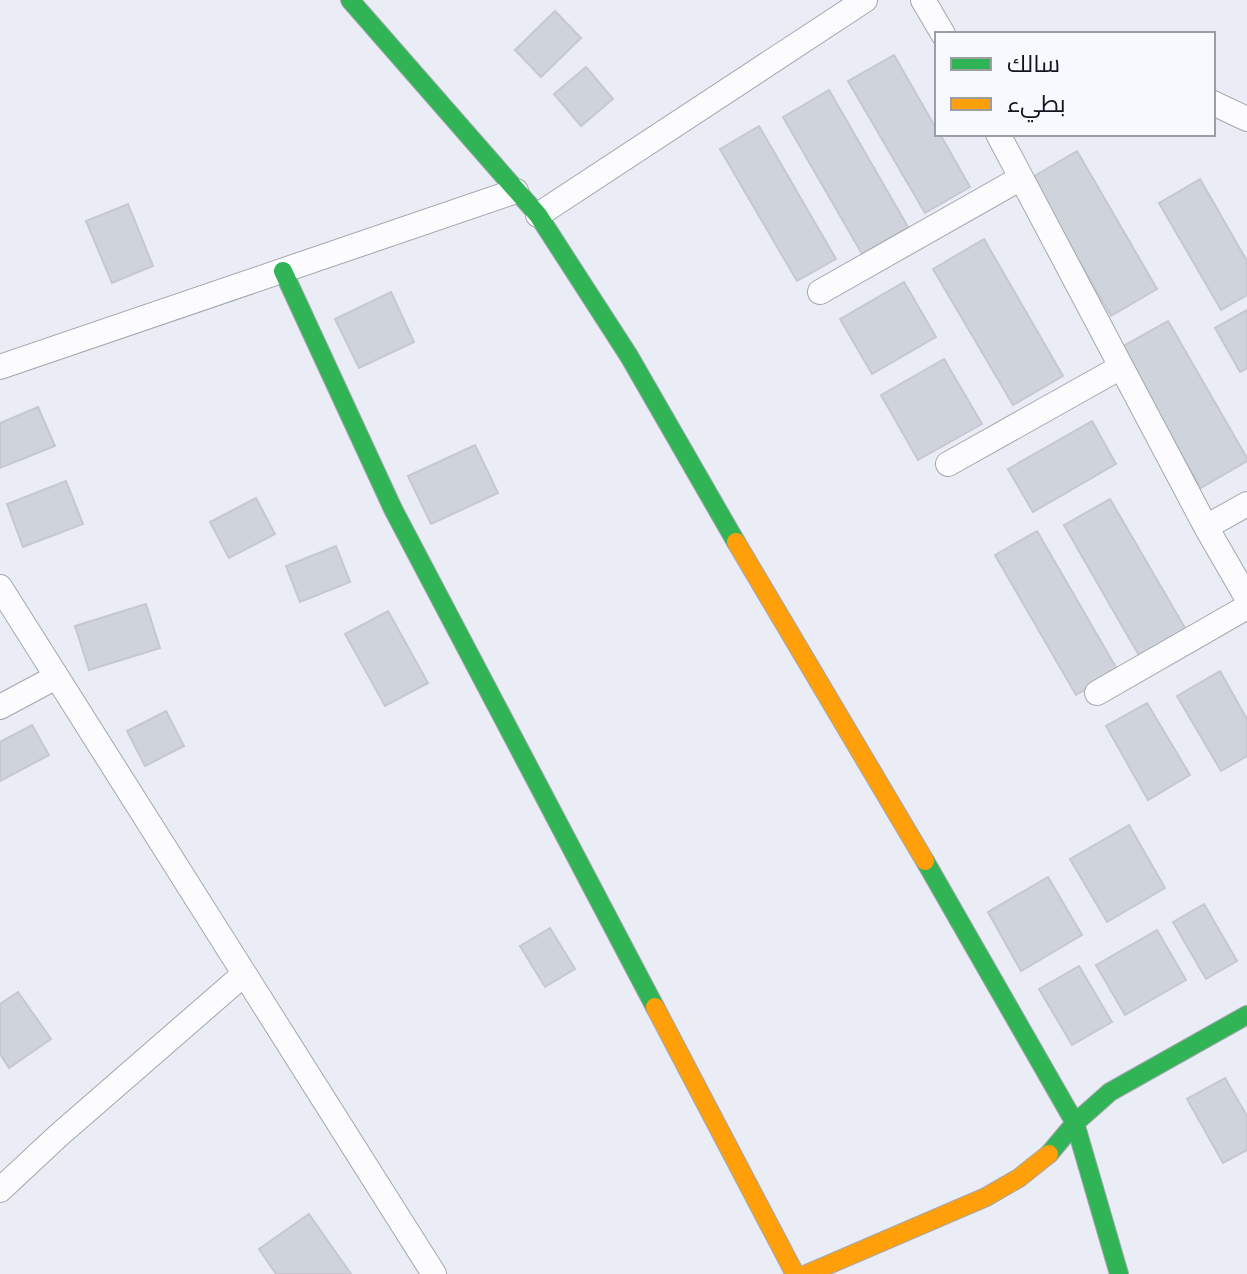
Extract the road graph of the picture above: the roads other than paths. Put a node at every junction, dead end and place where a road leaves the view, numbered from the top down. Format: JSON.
{"nodes":[{"id":1,"x":350,"y":0,"type":"edge"},
{"id":2,"x":865,"y":0,"type":"edge"},
{"id":3,"x":923,"y":0,"type":"edge"},
{"id":4,"x":942,"y":32,"type":"edge"},
{"id":5,"x":1215,"y":104,"type":"edge"},
{"id":6,"x":1247,"y":119,"type":"edge"},
{"id":7,"x":999,"y":136,"type":"edge"},
{"id":8,"x":1021,"y":178,"type":"junction"},
{"id":9,"x":516,"y":191,"type":"junction"},
{"id":10,"x":538,"y":215,"type":"junction"},
{"id":11,"x":283,"y":271,"type":"junction"},
{"id":12,"x":820,"y":292,"type":"dead end"},
{"id":13,"x":0,"y":367,"type":"edge"},
{"id":14,"x":1121,"y":367,"type":"junction"},
{"id":15,"x":948,"y":464,"type":"dead end"},
{"id":16,"x":1247,"y":504,"type":"edge"},
{"id":17,"x":1206,"y":527,"type":"junction"},
{"id":18,"x":0,"y":587,"type":"edge"},
{"id":19,"x":1247,"y":598,"type":"edge"},
{"id":20,"x":1247,"y":607,"type":"edge"},
{"id":21,"x":56,"y":677,"type":"junction"},
{"id":22,"x":1097,"y":693,"type":"dead end"},
{"id":23,"x":0,"y":707,"type":"edge"},
{"id":24,"x":243,"y":975,"type":"junction"},
{"id":25,"x":1247,"y":1015,"type":"edge"},
{"id":26,"x":1075,"y":1123,"type":"junction"},
{"id":27,"x":0,"y":1190,"type":"edge"},
{"id":28,"x":434,"y":1274,"type":"edge"},
{"id":29,"x":795,"y":1274,"type":"edge"},
{"id":30,"x":807,"y":1274,"type":"edge"},
{"id":31,"x":1119,"y":1274,"type":"edge"}],
"edges":[{"from":1,"to":9,"type":"street"},
{"from":2,"to":10,"type":"street"},
{"from":3,"to":4,"type":"street"},
{"from":5,"to":6,"type":"street"},
{"from":7,"to":8,"type":"street"},
{"from":8,"to":12,"type":"street"},
{"from":8,"to":14,"type":"street"},
{"from":9,"to":10,"type":"street"},
{"from":9,"to":11,"type":"street"},
{"from":10,"to":26,"type":"street"},
{"from":11,"to":13,"type":"street"},
{"from":11,"to":29,"type":"street"},
{"from":14,"to":15,"type":"street"},
{"from":14,"to":17,"type":"street"},
{"from":16,"to":17,"type":"street"},
{"from":17,"to":19,"type":"street"},
{"from":18,"to":21,"type":"street"},
{"from":20,"to":22,"type":"street"},
{"from":21,"to":23,"type":"street"},
{"from":21,"to":24,"type":"street"},
{"from":24,"to":27,"type":"street"},
{"from":24,"to":28,"type":"street"},
{"from":25,"to":26,"type":"street"},
{"from":26,"to":30,"type":"street"},
{"from":26,"to":31,"type":"street"}]}
